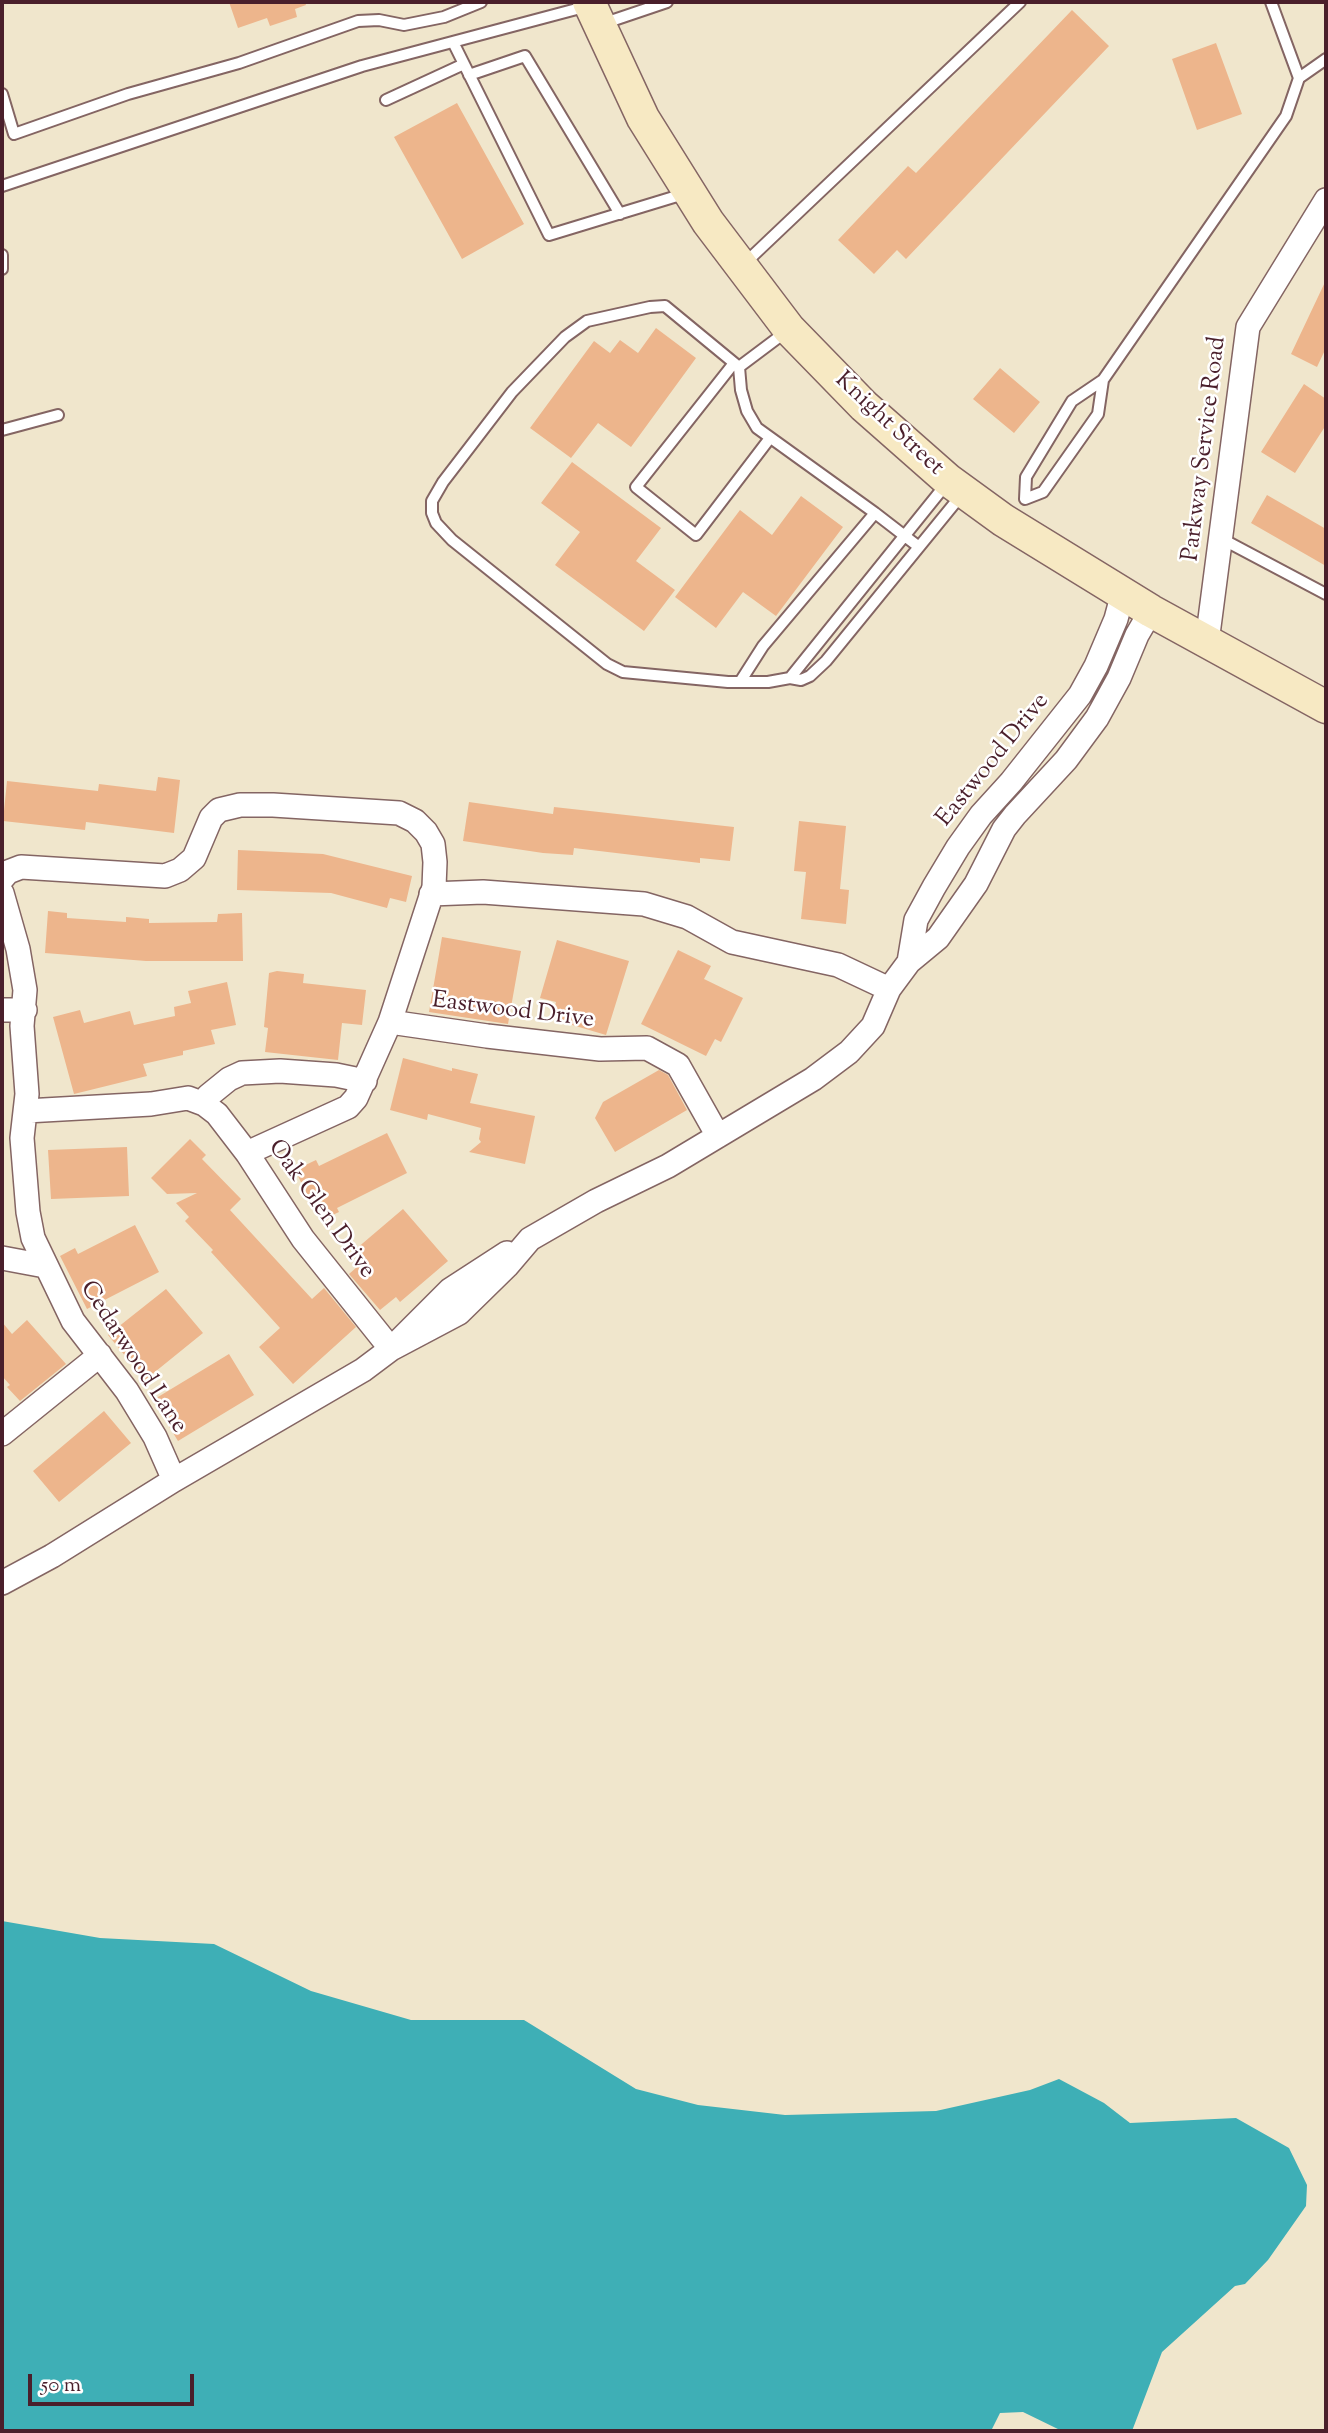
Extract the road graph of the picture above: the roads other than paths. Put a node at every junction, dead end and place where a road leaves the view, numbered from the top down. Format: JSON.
{"nodes":[{"id":1,"x":481,"y":2,"type":"edge"},
{"id":2,"x":667,"y":2,"type":"edge"},
{"id":3,"x":1020,"y":2,"type":"edge"},
{"id":4,"x":1271,"y":2,"type":"edge"},
{"id":5,"x":593,"y":11,"type":"edge"},
{"id":6,"x":453,"y":42,"type":"junction"},
{"id":7,"x":1326,"y":59,"type":"edge"},
{"id":8,"x":466,"y":70,"type":"junction"},
{"id":9,"x":1299,"y":78,"type":"junction"},
{"id":10,"x":2,"y":94,"type":"edge"},
{"id":11,"x":386,"y":100,"type":"dead end"},
{"id":12,"x":4,"y":107,"type":"edge"},
{"id":13,"x":2,"y":186,"type":"edge"},
{"id":14,"x":690,"y":192,"type":"junction"},
{"id":15,"x":1323,"y":213,"type":"edge"},
{"id":16,"x":620,"y":214,"type":"junction"},
{"id":17,"x":2,"y":255,"type":"edge"},
{"id":18,"x":742,"y":266,"type":"junction"},
{"id":19,"x":2,"y":269,"type":"edge"},
{"id":20,"x":789,"y":329,"type":"junction"},
{"id":21,"x":736,"y":365,"type":"junction"},
{"id":22,"x":1103,"y":380,"type":"junction"},
{"id":23,"x":58,"y":415,"type":"dead end"},
{"id":24,"x":2,"y":430,"type":"edge"},
{"id":25,"x":770,"y":438,"type":"junction"},
{"id":26,"x":956,"y":486,"type":"junction"},
{"id":27,"x":1017,"y":511,"type":"junction"},
{"id":28,"x":875,"y":513,"type":"junction"},
{"id":29,"x":904,"y":536,"type":"junction"},
{"id":30,"x":1222,"y":538,"type":"junction"},
{"id":31,"x":919,"y":547,"type":"junction"},
{"id":32,"x":1123,"y":593,"type":"junction"},
{"id":33,"x":1326,"y":594,"type":"edge"},
{"id":34,"x":1152,"y":611,"type":"junction"},
{"id":35,"x":1207,"y":642,"type":"junction"},
{"id":36,"x":790,"y":678,"type":"junction"},
{"id":37,"x":740,"y":682,"type":"junction"},
{"id":38,"x":1326,"y":707,"type":"edge"},
{"id":39,"x":2,"y":879,"type":"edge"},
{"id":40,"x":2,"y":893,"type":"edge"},
{"id":41,"x":431,"y":894,"type":"junction"},
{"id":42,"x":909,"y":962,"type":"junction"},
{"id":43,"x":890,"y":989,"type":"junction"},
{"id":44,"x":13,"y":1010,"type":"edge"},
{"id":45,"x":390,"y":1022,"type":"junction"},
{"id":46,"x":365,"y":1081,"type":"junction"},
{"id":47,"x":204,"y":1104,"type":"junction"},
{"id":48,"x":26,"y":1111,"type":"junction"},
{"id":49,"x":718,"y":1136,"type":"junction"},
{"id":50,"x":247,"y":1153,"type":"junction"},
{"id":51,"x":2,"y":1258,"type":"edge"},
{"id":52,"x":45,"y":1266,"type":"junction"},
{"id":53,"x":391,"y":1349,"type":"junction"},
{"id":54,"x":100,"y":1355,"type":"junction"},
{"id":55,"x":2,"y":1434,"type":"edge"},
{"id":56,"x":174,"y":1480,"type":"junction"},
{"id":57,"x":2,"y":1583,"type":"edge"}],
"edges":[{"from":1,"to":12,"type":"lane"},
{"from":2,"to":5,"type":"lane"},
{"from":3,"to":18,"type":"lane"},
{"from":4,"to":9,"type":"lane"},
{"from":5,"to":6,"type":"lane"},
{"from":5,"to":14,"type":"street","name":"Knight Street"},
{"from":6,"to":8,"type":"lane"},
{"from":6,"to":13,"type":"lane"},
{"from":7,"to":9,"type":"lane"},
{"from":8,"to":11,"type":"lane"},
{"from":8,"to":16,"type":"lane"},
{"from":8,"to":16,"type":"lane"},
{"from":9,"to":22,"type":"lane"},
{"from":10,"to":12,"type":"lane"},
{"from":14,"to":16,"type":"lane"},
{"from":14,"to":18,"type":"street","name":"Knight Street"},
{"from":15,"to":30,"type":"street","name":"Parkway Service Road"},
{"from":17,"to":19,"type":"lane"},
{"from":18,"to":20,"type":"street","name":"Knight Street"},
{"from":20,"to":21,"type":"lane"},
{"from":20,"to":26,"type":"street","name":"Knight Street"},
{"from":21,"to":25,"type":"lane"},
{"from":21,"to":25,"type":"lane"},
{"from":21,"to":37,"type":"lane"},
{"from":22,"to":27,"type":"lane"},
{"from":22,"to":27,"type":"lane"},
{"from":23,"to":24,"type":"lane"},
{"from":25,"to":28,"type":"lane"},
{"from":26,"to":27,"type":"street","name":"Knight Street"},
{"from":26,"to":29,"type":"lane"},
{"from":26,"to":31,"type":"lane"},
{"from":27,"to":32,"type":"street","name":"Knight Street"},
{"from":28,"to":29,"type":"lane"},
{"from":28,"to":37,"type":"lane"},
{"from":29,"to":31,"type":"lane"},
{"from":29,"to":36,"type":"lane"},
{"from":30,"to":33,"type":"lane"},
{"from":30,"to":35,"type":"street","name":"Parkway Service Road"},
{"from":31,"to":36,"type":"lane"},
{"from":32,"to":34,"type":"street","name":"Knight Street"},
{"from":32,"to":42,"type":"street","name":"Eastwood Drive"},
{"from":34,"to":35,"type":"street","name":"Knight Street"},
{"from":34,"to":42,"type":"street","name":"Eastwood Drive"},
{"from":35,"to":38,"type":"street","name":"Knight Street"},
{"from":36,"to":37,"type":"lane"},
{"from":39,"to":41,"type":"street","name":"Eastwood Drive"},
{"from":40,"to":44,"type":"street","name":"Cedarwood Lane"},
{"from":41,"to":43,"type":"street"},
{"from":41,"to":45,"type":"street","name":"Eastwood Drive"},
{"from":42,"to":43,"type":"street","name":"Eastwood Drive"},
{"from":43,"to":49,"type":"street","name":"Eastwood Drive"},
{"from":44,"to":48,"type":"street","name":"Cedarwood Lane"},
{"from":45,"to":46,"type":"street"},
{"from":45,"to":49,"type":"street","name":"Eastwood Drive"},
{"from":46,"to":47,"type":"street"},
{"from":46,"to":50,"type":"street"},
{"from":47,"to":48,"type":"street"},
{"from":47,"to":50,"type":"street","name":"Oak Glen Drive"},
{"from":48,"to":52,"type":"street","name":"Cedarwood Lane"},
{"from":49,"to":53,"type":"street","name":"Eastwood Drive"},
{"from":50,"to":53,"type":"street","name":"Oak Glen Drive"},
{"from":51,"to":52,"type":"street"},
{"from":52,"to":54,"type":"street","name":"Cedarwood Lane"},
{"from":53,"to":56,"type":"street","name":"Eastwood Drive"},
{"from":54,"to":55,"type":"street"},
{"from":54,"to":56,"type":"street","name":"Cedarwood Lane"},
{"from":56,"to":57,"type":"street","name":"Eastwood Drive"}]}
